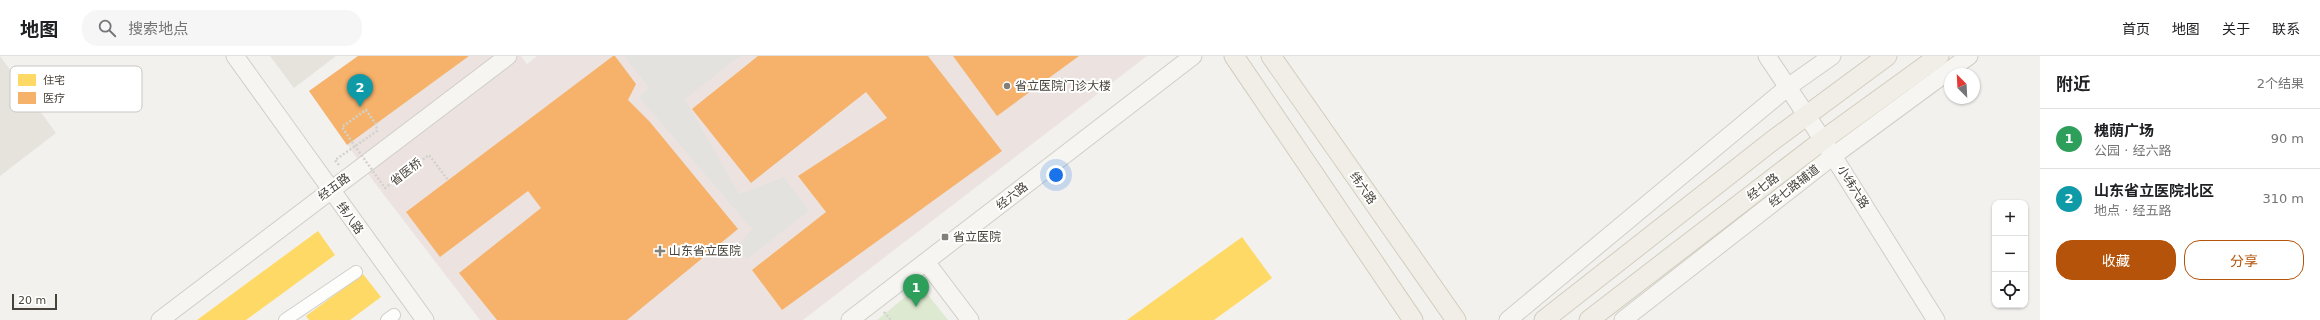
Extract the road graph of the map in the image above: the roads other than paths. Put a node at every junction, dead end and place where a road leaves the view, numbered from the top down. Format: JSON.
{"nodes":[{"id":1,"x":235,"y":56,"type":"edge"},
{"id":2,"x":508,"y":56,"type":"edge"},
{"id":3,"x":1193,"y":56,"type":"edge"},
{"id":4,"x":1234,"y":56,"type":"edge"},
{"id":5,"x":1271,"y":56,"type":"edge"},
{"id":6,"x":1767,"y":56,"type":"edge"},
{"id":7,"x":1832,"y":56,"type":"edge"},
{"id":8,"x":1887,"y":56,"type":"edge"},
{"id":9,"x":1939,"y":56,"type":"edge"},
{"id":10,"x":1969,"y":56,"type":"edge"},
{"id":11,"x":1788,"y":87,"type":"junction"},
{"id":12,"x":1806,"y":115,"type":"junction"},
{"id":13,"x":1828,"y":148,"type":"junction"},
{"id":14,"x":330,"y":190,"type":"junction"},
{"id":15,"x":926,"y":262,"type":"junction"},
{"id":16,"x":356,"y":272,"type":"dead end"},
{"id":17,"x":167,"y":318,"type":"edge"},
{"id":18,"x":285,"y":320,"type":"edge"},
{"id":19,"x":425,"y":320,"type":"edge"},
{"id":20,"x":850,"y":320,"type":"edge"},
{"id":21,"x":970,"y":320,"type":"edge"},
{"id":22,"x":1414,"y":320,"type":"edge"},
{"id":23,"x":1456,"y":320,"type":"edge"},
{"id":24,"x":1508,"y":320,"type":"edge"},
{"id":25,"x":1544,"y":320,"type":"edge"},
{"id":26,"x":1588,"y":320,"type":"edge"},
{"id":27,"x":1623,"y":320,"type":"edge"},
{"id":28,"x":1936,"y":320,"type":"edge"}],
"edges":[{"from":1,"to":14,"type":"street","name":"纬八路"},
{"from":2,"to":14,"type":"street","name":"经五路"},
{"from":3,"to":15,"type":"street","name":"经六路"},
{"from":4,"to":22,"type":"main road"},
{"from":5,"to":23,"type":"main road","name":"纬六路"},
{"from":6,"to":11,"type":"street","name":"小纬六路"},
{"from":7,"to":11,"type":"street"},
{"from":8,"to":12,"type":"main road"},
{"from":9,"to":13,"type":"main road","name":"经七路"},
{"from":10,"to":13,"type":"street","name":"经七路辅道"},
{"from":11,"to":12,"type":"street","name":"小纬六路"},
{"from":11,"to":24,"type":"street"},
{"from":12,"to":13,"type":"street","name":"小纬六路"},
{"from":12,"to":25,"type":"main road"},
{"from":13,"to":26,"type":"main road","name":"经七路"},
{"from":13,"to":27,"type":"street","name":"经七路辅道"},
{"from":13,"to":28,"type":"street","name":"小纬六路"},
{"from":14,"to":17,"type":"street","name":"经五路"},
{"from":14,"to":19,"type":"street","name":"纬八路"},
{"from":15,"to":20,"type":"street","name":"经六路"},
{"from":15,"to":21,"type":"street"},
{"from":16,"to":18,"type":"street"}]}
